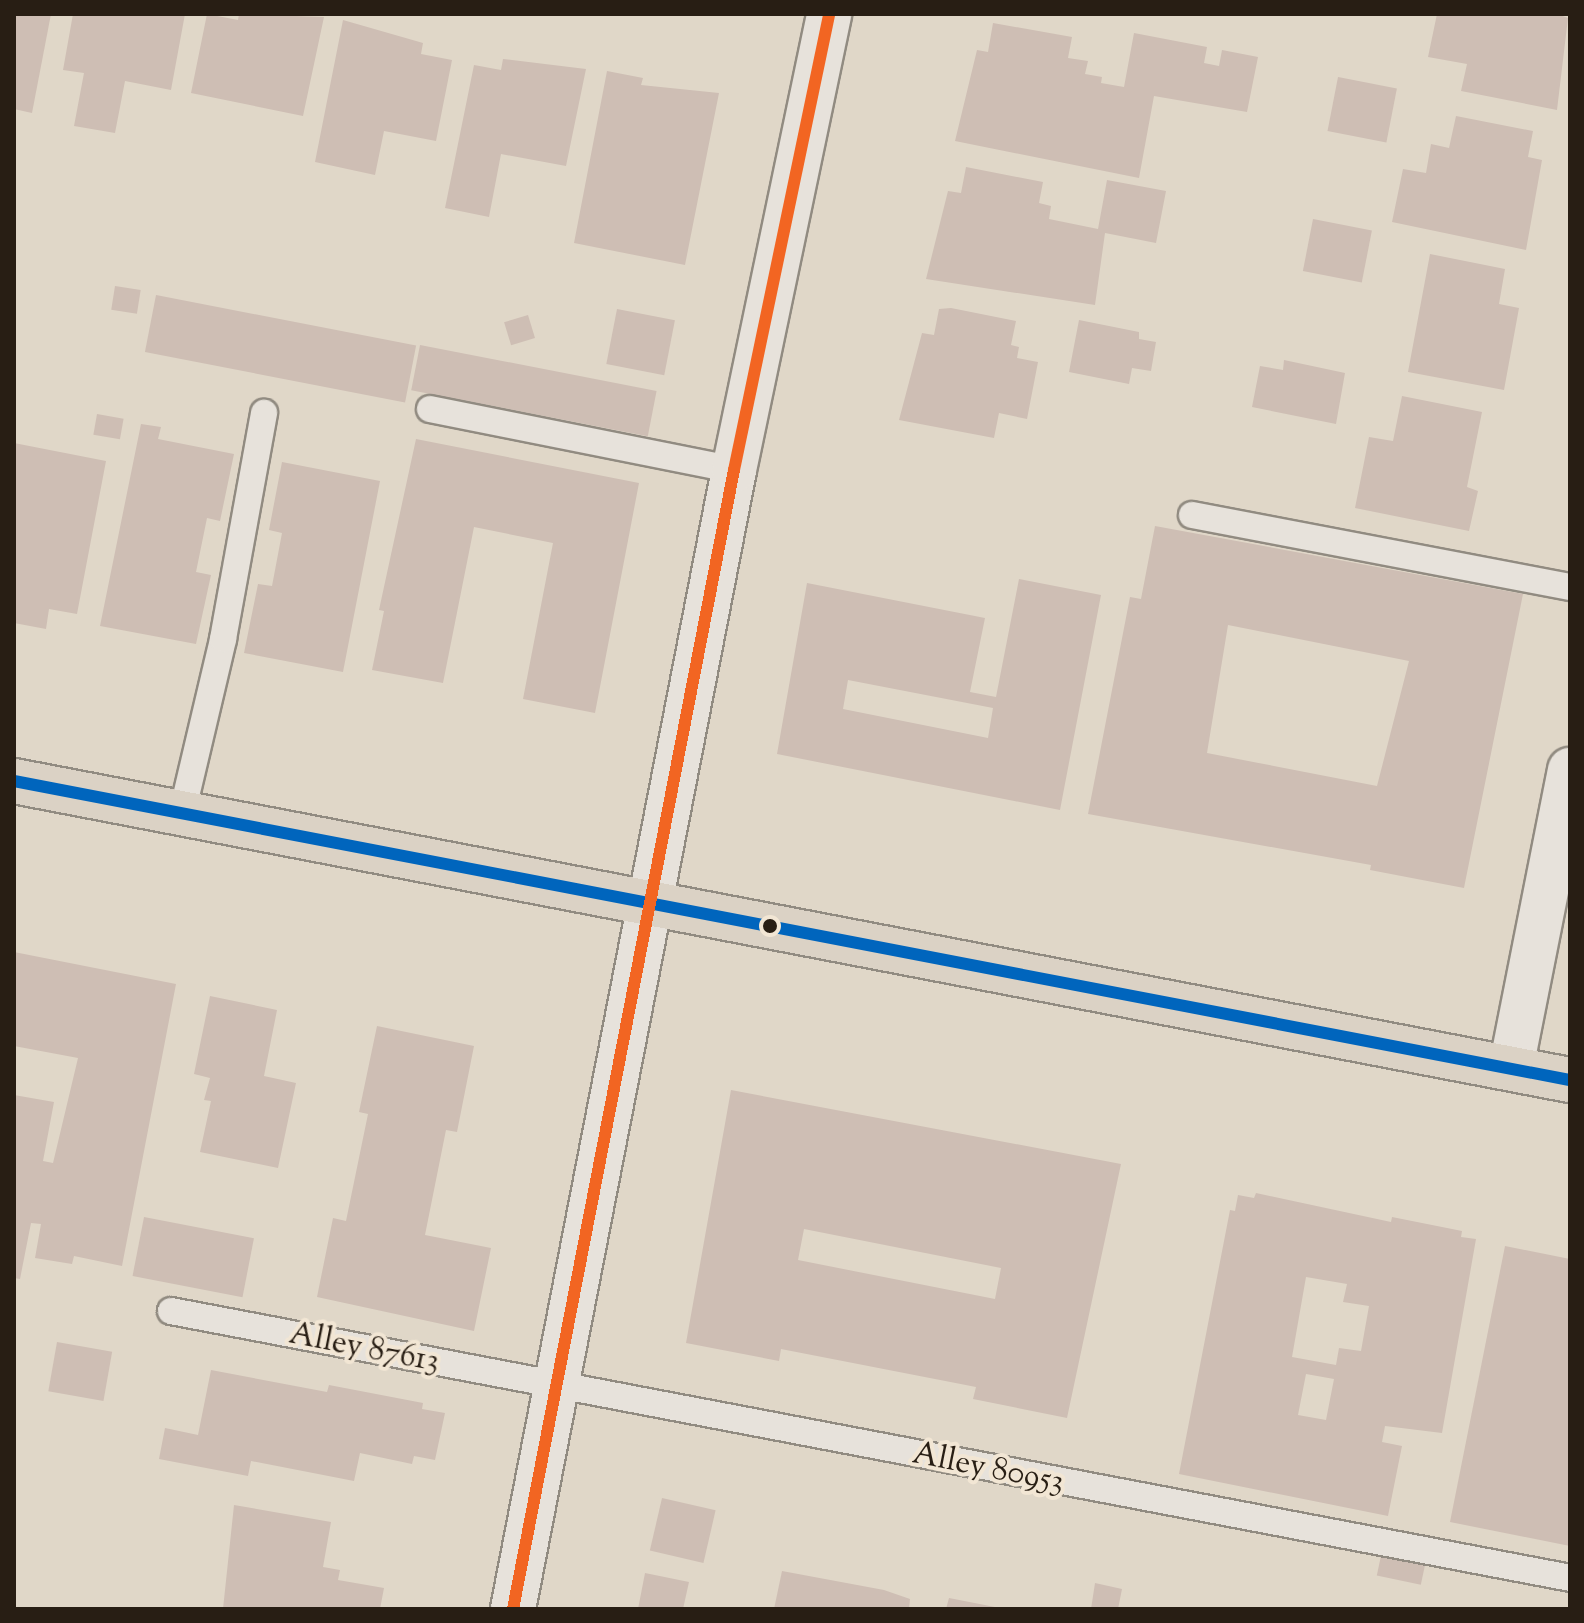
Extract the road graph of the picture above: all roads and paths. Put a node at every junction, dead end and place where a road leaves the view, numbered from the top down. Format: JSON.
{"nodes":[{"id":1,"x":829,"y":14,"type":"edge"},
{"id":2,"x":430,"y":409,"type":"dead end"},
{"id":3,"x":264,"y":413,"type":"dead end"},
{"id":4,"x":734,"y":470,"type":"junction"},
{"id":5,"x":1192,"y":515,"type":"dead end"},
{"id":6,"x":1570,"y":587,"type":"edge"},
{"id":7,"x":1570,"y":770,"type":"edge"},
{"id":8,"x":14,"y":781,"type":"edge"},
{"id":9,"x":182,"y":813,"type":"junction"},
{"id":10,"x":650,"y":902,"type":"junction"},
{"id":11,"x":1511,"y":1068,"type":"junction"},
{"id":12,"x":1570,"y":1080,"type":"edge"},
{"id":13,"x":171,"y":1311,"type":"dead end"},
{"id":14,"x":558,"y":1387,"type":"junction"},
{"id":15,"x":1570,"y":1578,"type":"edge"},
{"id":16,"x":513,"y":1609,"type":"edge"}],
"edges":[{"from":1,"to":4,"type":"street"},
{"from":2,"to":4,"type":"lane"},
{"from":3,"to":9,"type":"lane"},
{"from":4,"to":10,"type":"street"},
{"from":5,"to":6,"type":"lane"},
{"from":7,"to":11,"type":"street"},
{"from":8,"to":9,"type":"main road"},
{"from":9,"to":10,"type":"main road"},
{"from":10,"to":11,"type":"main road"},
{"from":10,"to":14,"type":"street"},
{"from":11,"to":12,"type":"main road"},
{"from":13,"to":14,"type":"lane","name":"Alley 87613"},
{"from":14,"to":15,"type":"lane","name":"Alley 80953"},
{"from":14,"to":16,"type":"street"}]}
